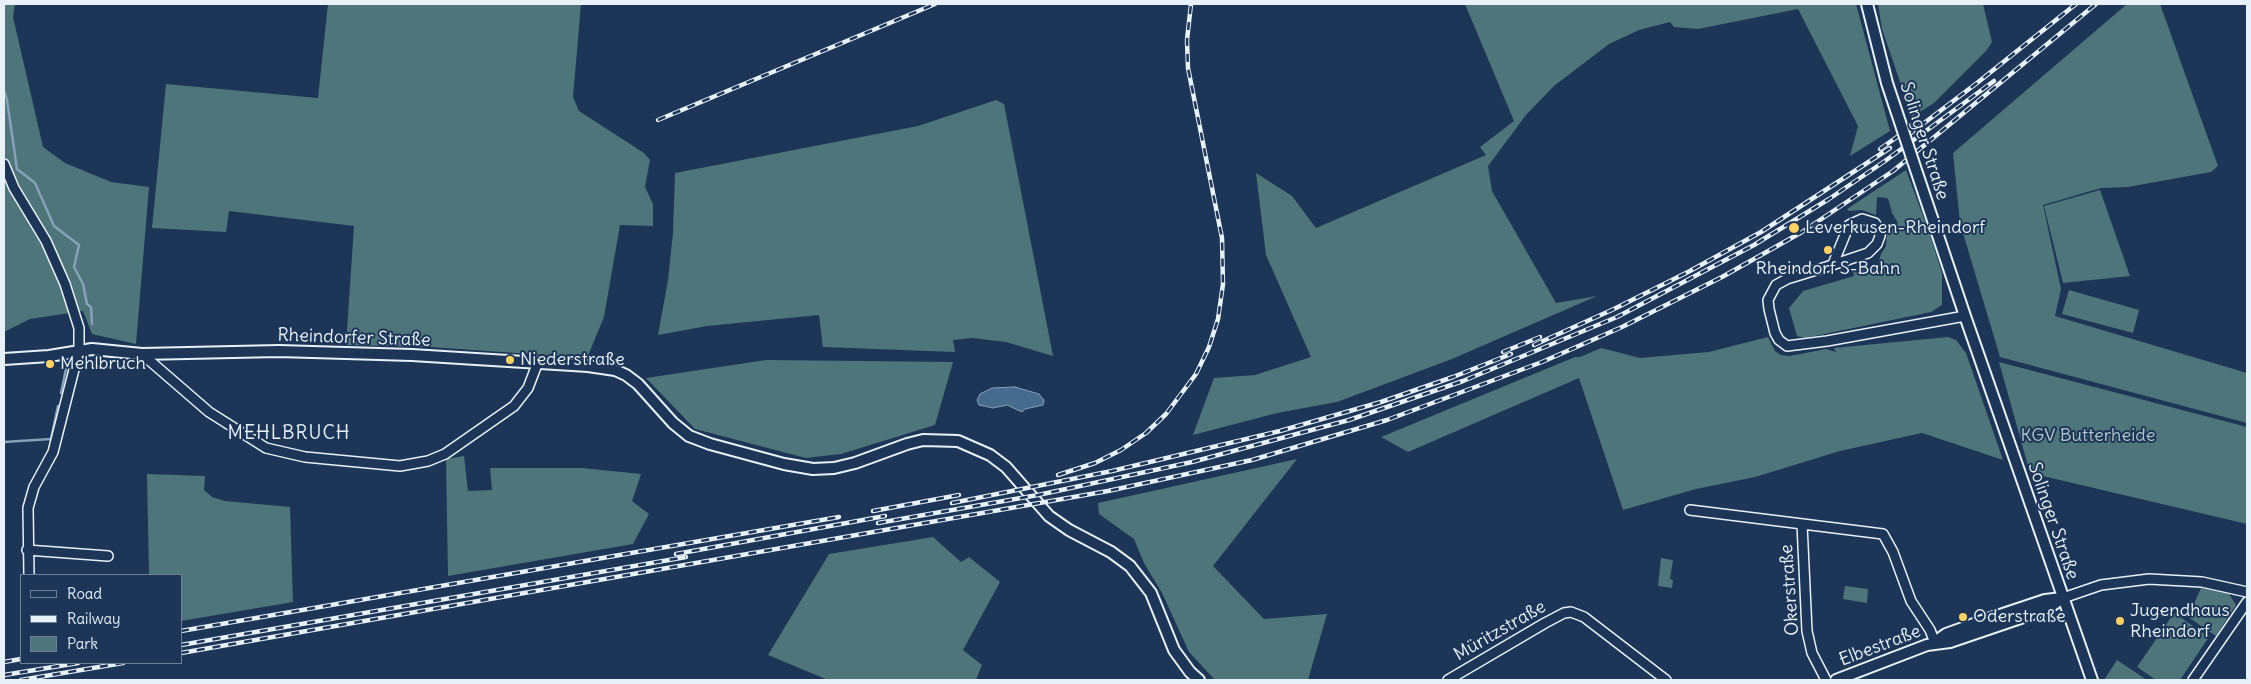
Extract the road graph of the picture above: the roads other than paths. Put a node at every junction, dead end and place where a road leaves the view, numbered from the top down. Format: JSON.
{"nodes":[{"id":1,"x":1867,"y":4,"type":"edge"},
{"id":2,"x":4,"y":164,"type":"edge"},
{"id":3,"x":1833,"y":264,"type":"junction"},
{"id":4,"x":1965,"y":316,"type":"junction"},
{"id":5,"x":79,"y":350,"type":"junction"},
{"id":6,"x":142,"y":354,"type":"junction"},
{"id":7,"x":4,"y":359,"type":"edge"},
{"id":8,"x":538,"y":362,"type":"junction"},
{"id":9,"x":1690,"y":510,"type":"dead end"},
{"id":10,"x":1802,"y":524,"type":"junction"},
{"id":11,"x":27,"y":550,"type":"junction"},
{"id":12,"x":108,"y":556,"type":"dead end"},
{"id":13,"x":29,"y":574,"type":"edge"},
{"id":14,"x":2247,"y":592,"type":"edge"},
{"id":15,"x":2063,"y":598,"type":"junction"},
{"id":16,"x":2247,"y":602,"type":"edge"},
{"id":17,"x":1935,"y":642,"type":"junction"},
{"id":18,"x":1198,"y":680,"type":"edge"},
{"id":19,"x":1448,"y":680,"type":"edge"},
{"id":20,"x":1666,"y":680,"type":"edge"},
{"id":21,"x":1826,"y":680,"type":"edge"},
{"id":22,"x":1836,"y":680,"type":"edge"},
{"id":23,"x":2092,"y":680,"type":"edge"},
{"id":24,"x":2193,"y":680,"type":"edge"}],
"edges":[{"from":1,"to":4,"type":"main road","name":"Solinger Straße","bridge":true},
{"from":2,"to":5,"type":"street"},
{"from":3,"to":3,"type":"street"},
{"from":3,"to":4,"type":"street"},
{"from":4,"to":15,"type":"main road","name":"Solinger Straße"},
{"from":5,"to":6,"type":"main road","name":"Rheindorfer Straße"},
{"from":5,"to":7,"type":"main road","name":"Rheindorfer Straße"},
{"from":5,"to":11,"type":"street"},
{"from":6,"to":8,"type":"main road","name":"Rheindorfer Straße"},
{"from":6,"to":8,"type":"street"},
{"from":8,"to":18,"type":"main road","name":"Rheindorfer Straße"},
{"from":9,"to":10,"type":"street","name":"Okerstraße"},
{"from":10,"to":17,"type":"street","name":"Okerstraße"},
{"from":10,"to":21,"type":"street","name":"Okerstraße"},
{"from":11,"to":12,"type":"street"},
{"from":11,"to":13,"type":"street"},
{"from":14,"to":15,"type":"street"},
{"from":15,"to":17,"type":"main road","name":"Elbestraße"},
{"from":15,"to":23,"type":"main road","name":"Solinger Straße"},
{"from":16,"to":24,"type":"street"},
{"from":17,"to":22,"type":"main road","name":"Elbestraße"},
{"from":19,"to":20,"type":"street","name":"Müritzstraße"}]}
